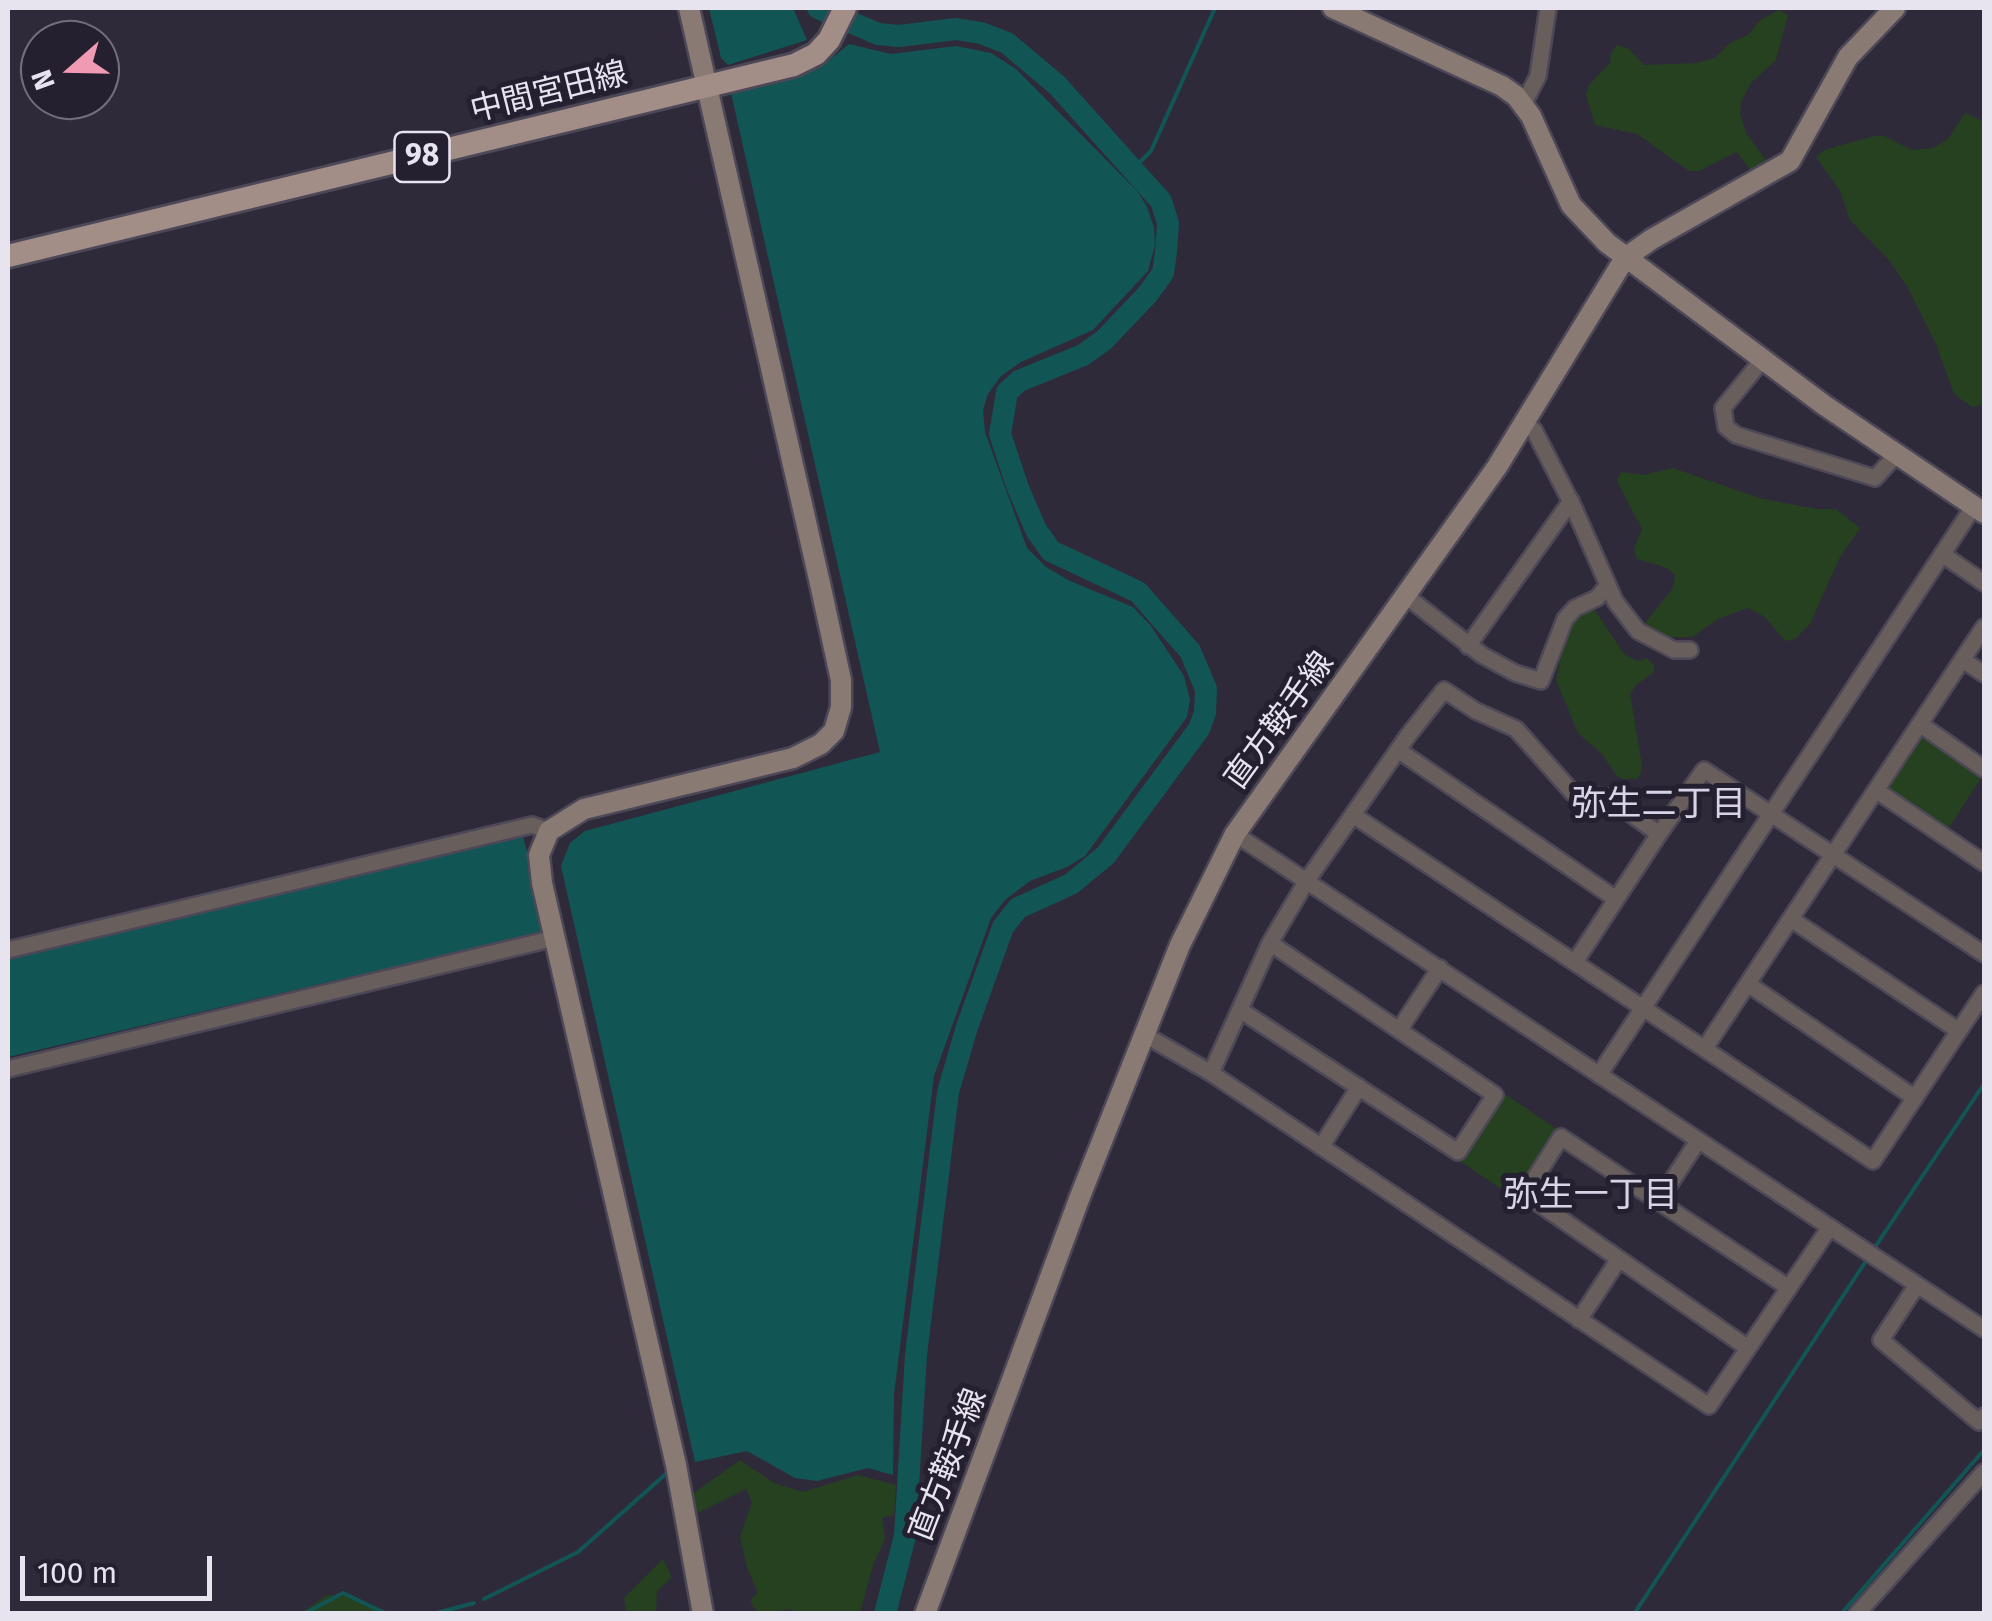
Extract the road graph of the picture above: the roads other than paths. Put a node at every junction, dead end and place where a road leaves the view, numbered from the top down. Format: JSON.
{"nodes":[{"id":1,"x":689,"y":8,"type":"edge"},
{"id":2,"x":845,"y":8,"type":"edge"},
{"id":3,"x":1333,"y":8,"type":"edge"},
{"id":4,"x":1548,"y":8,"type":"edge"},
{"id":5,"x":1895,"y":8,"type":"edge"},
{"id":6,"x":707,"y":88,"type":"junction"},
{"id":7,"x":1522,"y":104,"type":"junction"},
{"id":8,"x":8,"y":256,"type":"edge"},
{"id":9,"x":1625,"y":258,"type":"junction"},
{"id":10,"x":1763,"y":359,"type":"junction"},
{"id":11,"x":1522,"y":425,"type":"junction"},
{"id":12,"x":1896,"y":454,"type":"junction"},
{"id":13,"x":1571,"y":501,"type":"junction"},
{"id":14,"x":1979,"y":510,"type":"edge"},
{"id":15,"x":1942,"y":554,"type":"junction"},
{"id":16,"x":1984,"y":583,"type":"edge"},
{"id":17,"x":1608,"y":585,"type":"junction"},
{"id":18,"x":1406,"y":596,"type":"junction"},
{"id":19,"x":1984,"y":627,"type":"edge"},
{"id":20,"x":1468,"y":646,"type":"junction"},
{"id":21,"x":1690,"y":650,"type":"dead end"},
{"id":22,"x":1963,"y":660,"type":"junction"},
{"id":23,"x":1984,"y":674,"type":"edge"},
{"id":24,"x":1920,"y":724,"type":"junction"},
{"id":25,"x":1398,"y":750,"type":"junction"},
{"id":26,"x":1984,"y":769,"type":"edge"},
{"id":27,"x":1876,"y":790,"type":"junction"},
{"id":28,"x":1770,"y":813,"type":"junction"},
{"id":29,"x":1353,"y":814,"type":"junction"},
{"id":30,"x":549,"y":830,"type":"junction"},
{"id":31,"x":1235,"y":834,"type":"junction"},
{"id":32,"x":1659,"y":834,"type":"junction"},
{"id":33,"x":1834,"y":855,"type":"junction"},
{"id":34,"x":1984,"y":863,"type":"edge"},
{"id":35,"x":1306,"y":882,"type":"junction"},
{"id":36,"x":1616,"y":899,"type":"junction"},
{"id":37,"x":1791,"y":919,"type":"junction"},
{"id":38,"x":555,"y":938,"type":"junction"},
{"id":39,"x":1270,"y":943,"type":"junction"},
{"id":40,"x":8,"y":950,"type":"edge"},
{"id":41,"x":1984,"y":954,"type":"edge"},
{"id":42,"x":1575,"y":962,"type":"junction"},
{"id":43,"x":1440,"y":968,"type":"junction"},
{"id":44,"x":1748,"y":984,"type":"junction"},
{"id":45,"x":1984,"y":993,"type":"edge"},
{"id":46,"x":1644,"y":1007,"type":"junction"},
{"id":47,"x":1240,"y":1010,"type":"junction"},
{"id":48,"x":1400,"y":1030,"type":"junction"},
{"id":49,"x":1959,"y":1032,"type":"junction"},
{"id":50,"x":1145,"y":1034,"type":"junction"},
{"id":51,"x":1705,"y":1048,"type":"junction"},
{"id":52,"x":8,"y":1069,"type":"edge"},
{"id":53,"x":1212,"y":1073,"type":"junction"},
{"id":54,"x":1600,"y":1075,"type":"junction"},
{"id":55,"x":1359,"y":1087,"type":"junction"},
{"id":56,"x":1915,"y":1098,"type":"junction"},
{"id":57,"x":1698,"y":1141,"type":"junction"},
{"id":58,"x":1321,"y":1147,"type":"junction"},
{"id":59,"x":1658,"y":1202,"type":"junction"},
{"id":60,"x":1830,"y":1227,"type":"junction"},
{"id":61,"x":1619,"y":1259,"type":"junction"},
{"id":62,"x":1918,"y":1285,"type":"junction"},
{"id":63,"x":1789,"y":1288,"type":"junction"},
{"id":64,"x":1579,"y":1320,"type":"junction"},
{"id":65,"x":1984,"y":1329,"type":"edge"},
{"id":66,"x":1748,"y":1348,"type":"junction"},
{"id":67,"x":1984,"y":1416,"type":"edge"},
{"id":68,"x":1984,"y":1472,"type":"edge"},
{"id":69,"x":704,"y":1614,"type":"edge"},
{"id":70,"x":926,"y":1614,"type":"edge"},
{"id":71,"x":1856,"y":1614,"type":"edge"}],
"edges":[{"from":1,"to":6,"type":"street"},
{"from":2,"to":6,"type":"main road","name":"中間宮田線","number":"98"},
{"from":3,"to":7,"type":"street"},
{"from":4,"to":7,"type":"street"},
{"from":5,"to":9,"type":"street","name":"直方鞍手線"},
{"from":6,"to":8,"type":"main road","name":"中間宮田線","number":"98"},
{"from":6,"to":30,"type":"street"},
{"from":7,"to":9,"type":"street"},
{"from":9,"to":10,"type":"street"},
{"from":9,"to":11,"type":"street","name":"直方鞍手線"},
{"from":10,"to":12,"type":"street"},
{"from":10,"to":12,"type":"street"},
{"from":11,"to":13,"type":"street"},
{"from":11,"to":18,"type":"street","name":"直方鞍手線"},
{"from":12,"to":14,"type":"street"},
{"from":13,"to":17,"type":"street"},
{"from":13,"to":20,"type":"street"},
{"from":14,"to":15,"type":"street"},
{"from":15,"to":16,"type":"street"},
{"from":15,"to":28,"type":"street"},
{"from":17,"to":20,"type":"street"},
{"from":17,"to":21,"type":"street"},
{"from":18,"to":20,"type":"street"},
{"from":18,"to":31,"type":"street","name":"直方鞍手線"},
{"from":19,"to":22,"type":"street"},
{"from":22,"to":23,"type":"street"},
{"from":22,"to":24,"type":"street"},
{"from":24,"to":26,"type":"street"},
{"from":24,"to":27,"type":"street"},
{"from":25,"to":29,"type":"street"},
{"from":25,"to":32,"type":"street"},
{"from":25,"to":36,"type":"street"},
{"from":27,"to":33,"type":"street"},
{"from":27,"to":34,"type":"street"},
{"from":28,"to":32,"type":"street"},
{"from":28,"to":33,"type":"street"},
{"from":28,"to":46,"type":"street"},
{"from":29,"to":35,"type":"street"},
{"from":29,"to":42,"type":"street"},
{"from":30,"to":38,"type":"street"},
{"from":30,"to":40,"type":"street"},
{"from":31,"to":35,"type":"street"},
{"from":31,"to":50,"type":"street","name":"直方鞍手線"},
{"from":32,"to":36,"type":"street"},
{"from":33,"to":37,"type":"street"},
{"from":33,"to":41,"type":"street"},
{"from":35,"to":39,"type":"street"},
{"from":35,"to":43,"type":"street"},
{"from":36,"to":42,"type":"street"},
{"from":37,"to":44,"type":"street"},
{"from":37,"to":49,"type":"street"},
{"from":38,"to":52,"type":"street"},
{"from":38,"to":69,"type":"street"},
{"from":39,"to":47,"type":"street"},
{"from":39,"to":48,"type":"street"},
{"from":42,"to":46,"type":"street"},
{"from":43,"to":48,"type":"street"},
{"from":43,"to":54,"type":"street"},
{"from":44,"to":51,"type":"street"},
{"from":44,"to":56,"type":"street"},
{"from":45,"to":49,"type":"street"},
{"from":46,"to":51,"type":"street"},
{"from":46,"to":54,"type":"street"},
{"from":47,"to":53,"type":"street"},
{"from":47,"to":55,"type":"street"},
{"from":48,"to":55,"type":"street"},
{"from":49,"to":56,"type":"street"},
{"from":50,"to":53,"type":"street"},
{"from":50,"to":70,"type":"street","name":"直方鞍手線"},
{"from":51,"to":56,"type":"street"},
{"from":53,"to":58,"type":"street"},
{"from":54,"to":57,"type":"street"},
{"from":55,"to":58,"type":"street"},
{"from":57,"to":59,"type":"street"},
{"from":57,"to":60,"type":"street"},
{"from":58,"to":64,"type":"street"},
{"from":59,"to":61,"type":"street"},
{"from":59,"to":63,"type":"street"},
{"from":60,"to":62,"type":"street"},
{"from":60,"to":63,"type":"street"},
{"from":61,"to":64,"type":"street"},
{"from":61,"to":66,"type":"street"},
{"from":62,"to":65,"type":"street"},
{"from":62,"to":67,"type":"street"},
{"from":63,"to":66,"type":"street"},
{"from":64,"to":66,"type":"street"},
{"from":68,"to":71,"type":"street"}]}
